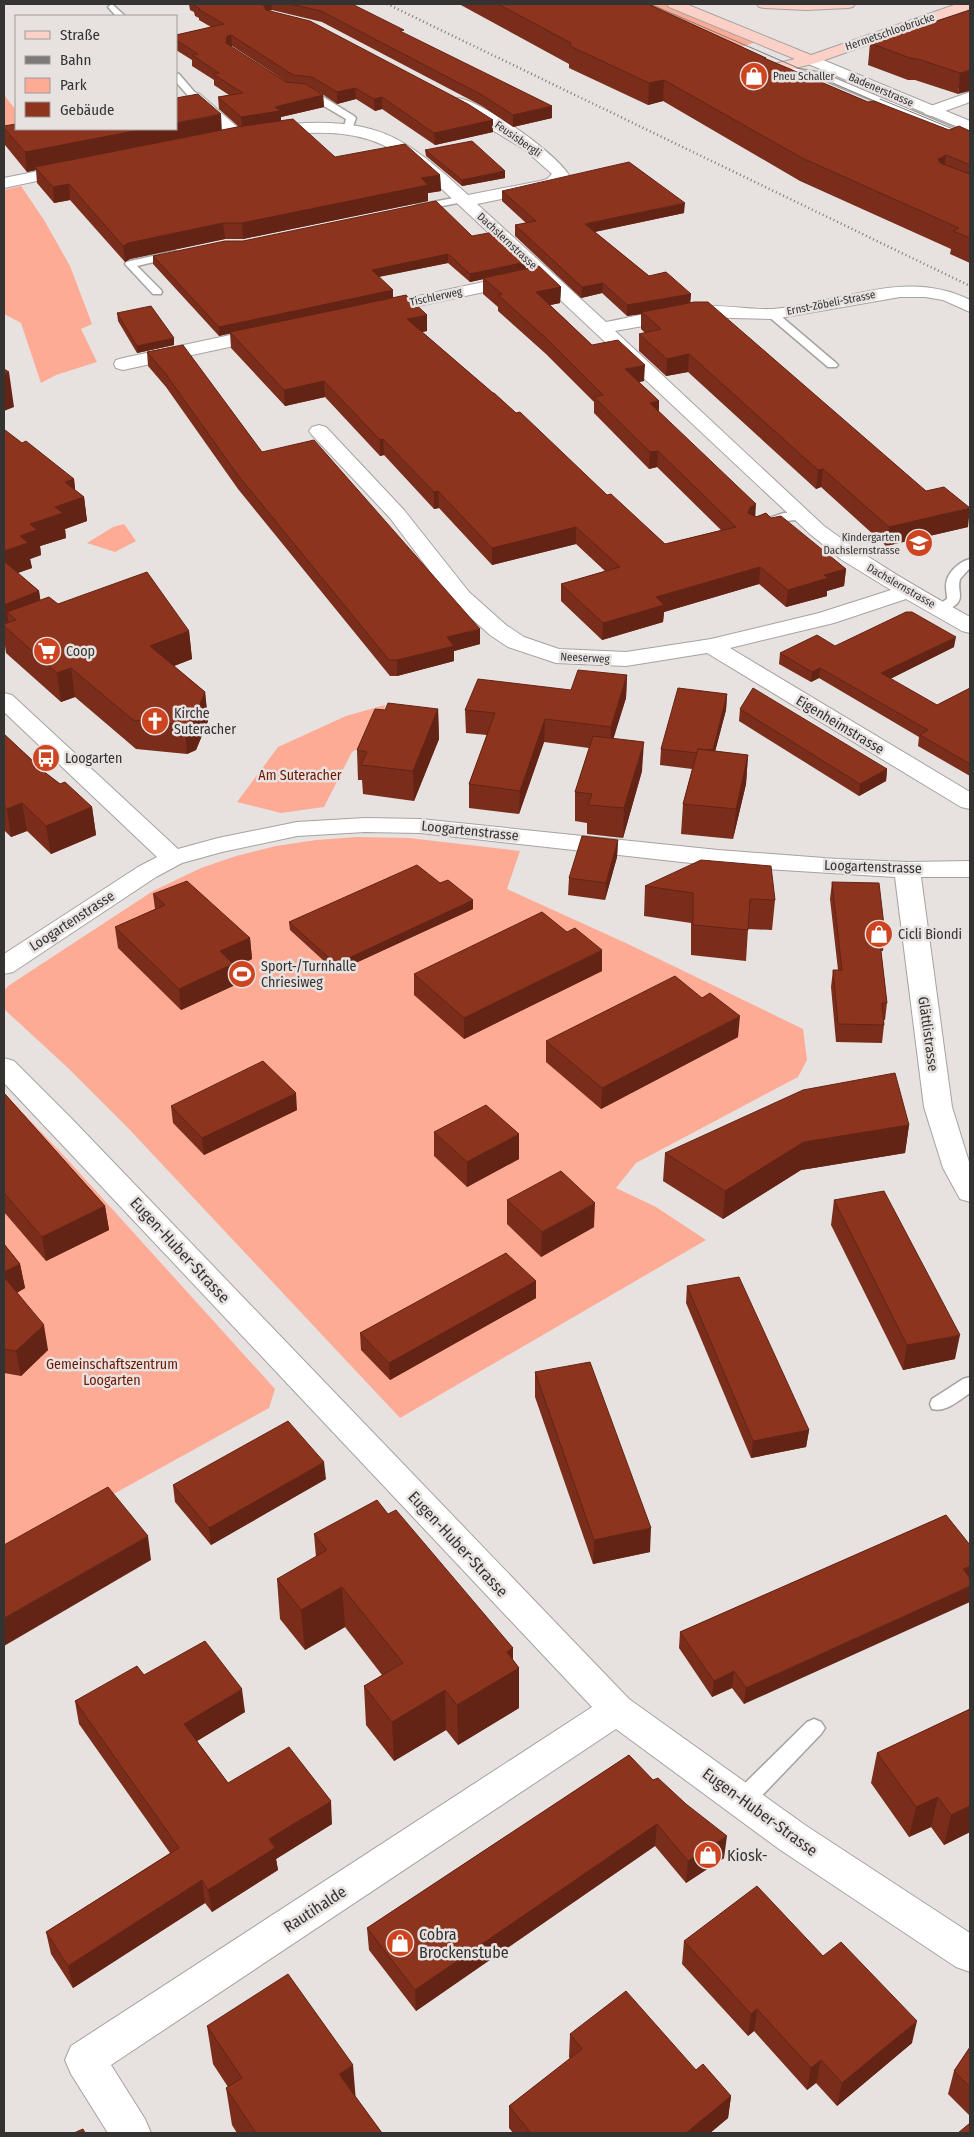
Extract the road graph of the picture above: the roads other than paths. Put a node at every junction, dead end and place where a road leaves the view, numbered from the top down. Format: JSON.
{"nodes":[{"id":1,"x":674,"y":4,"type":"edge"},
{"id":2,"x":764,"y":4,"type":"edge"},
{"id":3,"x":848,"y":4,"type":"edge"},
{"id":4,"x":943,"y":4,"type":"edge"},
{"id":5,"x":970,"y":4,"type":"edge"},
{"id":6,"x":112,"y":7,"type":"dead end"},
{"id":7,"x":120,"y":15,"type":"edge"},
{"id":8,"x":793,"y":53,"type":"junction"},
{"id":9,"x":811,"y":60,"type":"junction"},
{"id":10,"x":758,"y":61,"type":"edge"},
{"id":11,"x":775,"y":68,"type":"junction"},
{"id":12,"x":178,"y":79,"type":"edge"},
{"id":13,"x":291,"y":90,"type":"edge"},
{"id":14,"x":442,"y":93,"type":"edge"},
{"id":15,"x":970,"y":97,"type":"edge"},
{"id":16,"x":192,"y":99,"type":"joint"},
{"id":17,"x":928,"y":115,"type":"junction"},
{"id":18,"x":970,"y":127,"type":"edge"},
{"id":19,"x":348,"y":130,"type":"junction"},
{"id":20,"x":238,"y":136,"type":"junction"},
{"id":21,"x":970,"y":138,"type":"edge"},
{"id":22,"x":219,"y":140,"type":"edge"},
{"id":23,"x":970,"y":147,"type":"edge"},
{"id":24,"x":86,"y":166,"type":"edge"},
{"id":25,"x":4,"y":182,"type":"edge"},
{"id":26,"x":465,"y":200,"type":"junction"},
{"id":27,"x":410,"y":210,"type":"edge"},
{"id":28,"x":187,"y":252,"type":"edge"},
{"id":29,"x":543,"y":274,"type":"junction"},
{"id":30,"x":157,"y":292,"type":"dead end"},
{"id":31,"x":970,"y":307,"type":"edge"},
{"id":32,"x":362,"y":313,"type":"edge"},
{"id":33,"x":772,"y":314,"type":"junction"},
{"id":34,"x":286,"y":329,"type":"edge"},
{"id":35,"x":601,"y":329,"type":"junction"},
{"id":36,"x":123,"y":364,"type":"dead end"},
{"id":37,"x":832,"y":364,"type":"dead end"},
{"id":38,"x":319,"y":431,"type":"dead end"},
{"id":39,"x":803,"y":516,"type":"junction"},
{"id":40,"x":754,"y":528,"type":"edge"},
{"id":41,"x":970,"y":563,"type":"edge"},
{"id":42,"x":909,"y":591,"type":"junction"},
{"id":43,"x":939,"y":608,"type":"junction"},
{"id":44,"x":970,"y":626,"type":"edge"},
{"id":45,"x":711,"y":646,"type":"junction"},
{"id":46,"x":4,"y":700,"type":"edge"},
{"id":47,"x":970,"y":802,"type":"edge"},
{"id":48,"x":173,"y":858,"type":"junction"},
{"id":49,"x":970,"y":869,"type":"edge"},
{"id":50,"x":907,"y":870,"type":"junction"},
{"id":51,"x":4,"y":966,"type":"edge"},
{"id":52,"x":4,"y":1067,"type":"edge"},
{"id":53,"x":970,"y":1192,"type":"edge"},
{"id":54,"x":970,"y":1384,"type":"edge"},
{"id":55,"x":939,"y":1404,"type":"dead end"},
{"id":56,"x":617,"y":1710,"type":"junction"},
{"id":57,"x":814,"y":1728,"type":"dead end"},
{"id":58,"x":743,"y":1800,"type":"junction"},
{"id":59,"x":970,"y":1954,"type":"edge"},
{"id":60,"x":131,"y":2133,"type":"edge"}],
"edges":[{"from":1,"to":8,"type":"main road","name":"Badenerstrasse"},
{"from":2,"to":3,"type":"main road"},
{"from":4,"to":8,"type":"main road","name":"Hermetschloobrücke"},
{"from":5,"to":9,"type":"main road","name":"Hermetschloobrücke"},
{"from":6,"to":7,"type":"lane"},
{"from":8,"to":9,"type":"main road","name":"Badenerstrasse"},
{"from":8,"to":11,"type":"main road"},
{"from":9,"to":11,"type":"main road","name":"Hermetschloobrücke"},
{"from":9,"to":17,"type":"street","name":"Badenerstrasse"},
{"from":10,"to":11,"type":"main road","name":"Badenerstrasse"},
{"from":11,"to":17,"type":"lane"},
{"from":11,"to":23,"type":"street","name":"Badenerstrasse"},
{"from":12,"to":16,"type":"lane"},
{"from":13,"to":19,"type":"lane"},
{"from":14,"to":26,"type":"street","name":"Feusisbergli"},
{"from":15,"to":17,"type":"street"},
{"from":16,"to":20,"type":"street"},
{"from":17,"to":18,"type":"street","name":"Badenerstrasse"},
{"from":17,"to":21,"type":"lane"},
{"from":19,"to":20,"type":"street","name":"Dachslernstrasse"},
{"from":19,"to":26,"type":"street","name":"Dachslernstrasse"},
{"from":20,"to":22,"type":"street"},
{"from":24,"to":25,"type":"street"},
{"from":26,"to":27,"type":"lane"},
{"from":26,"to":29,"type":"street","name":"Dachslernstrasse"},
{"from":28,"to":30,"type":"lane"},
{"from":29,"to":32,"type":"street","name":"Tischlerweg"},
{"from":29,"to":35,"type":"street","name":"Dachslernstrasse"},
{"from":31,"to":33,"type":"street","name":"Ernst-Zöbeli-Strasse"},
{"from":33,"to":35,"type":"street","name":"Ernst-Zöbeli-Strasse"},
{"from":33,"to":37,"type":"lane"},
{"from":34,"to":36,"type":"street"},
{"from":35,"to":39,"type":"street","name":"Dachslernstrasse"},
{"from":38,"to":45,"type":"street","name":"Neeserweg"},
{"from":39,"to":40,"type":"lane"},
{"from":39,"to":42,"type":"street","name":"Dachslernstrasse"},
{"from":41,"to":43,"type":"lane"},
{"from":42,"to":43,"type":"street","name":"Dachslernstrasse"},
{"from":42,"to":45,"type":"street","name":"Neeserweg"},
{"from":43,"to":44,"type":"street","name":"Dachslernstrasse"},
{"from":45,"to":47,"type":"street","name":"Eigenheimstrasse"},
{"from":46,"to":48,"type":"street"},
{"from":48,"to":50,"type":"street","name":"Loogartenstrasse"},
{"from":48,"to":51,"type":"street","name":"Loogartenstrasse"},
{"from":49,"to":50,"type":"street","name":"Loogartenstrasse"},
{"from":50,"to":53,"type":"street","name":"Glättlistrasse"},
{"from":52,"to":56,"type":"street","name":"Eugen-Huber-Strasse"},
{"from":54,"to":55,"type":"lane"},
{"from":56,"to":58,"type":"street","name":"Eugen-Huber-Strasse"},
{"from":56,"to":60,"type":"street","name":"Rautihalde"},
{"from":57,"to":58,"type":"lane"},
{"from":58,"to":59,"type":"street","name":"Eugen-Huber-Strasse"}]}
